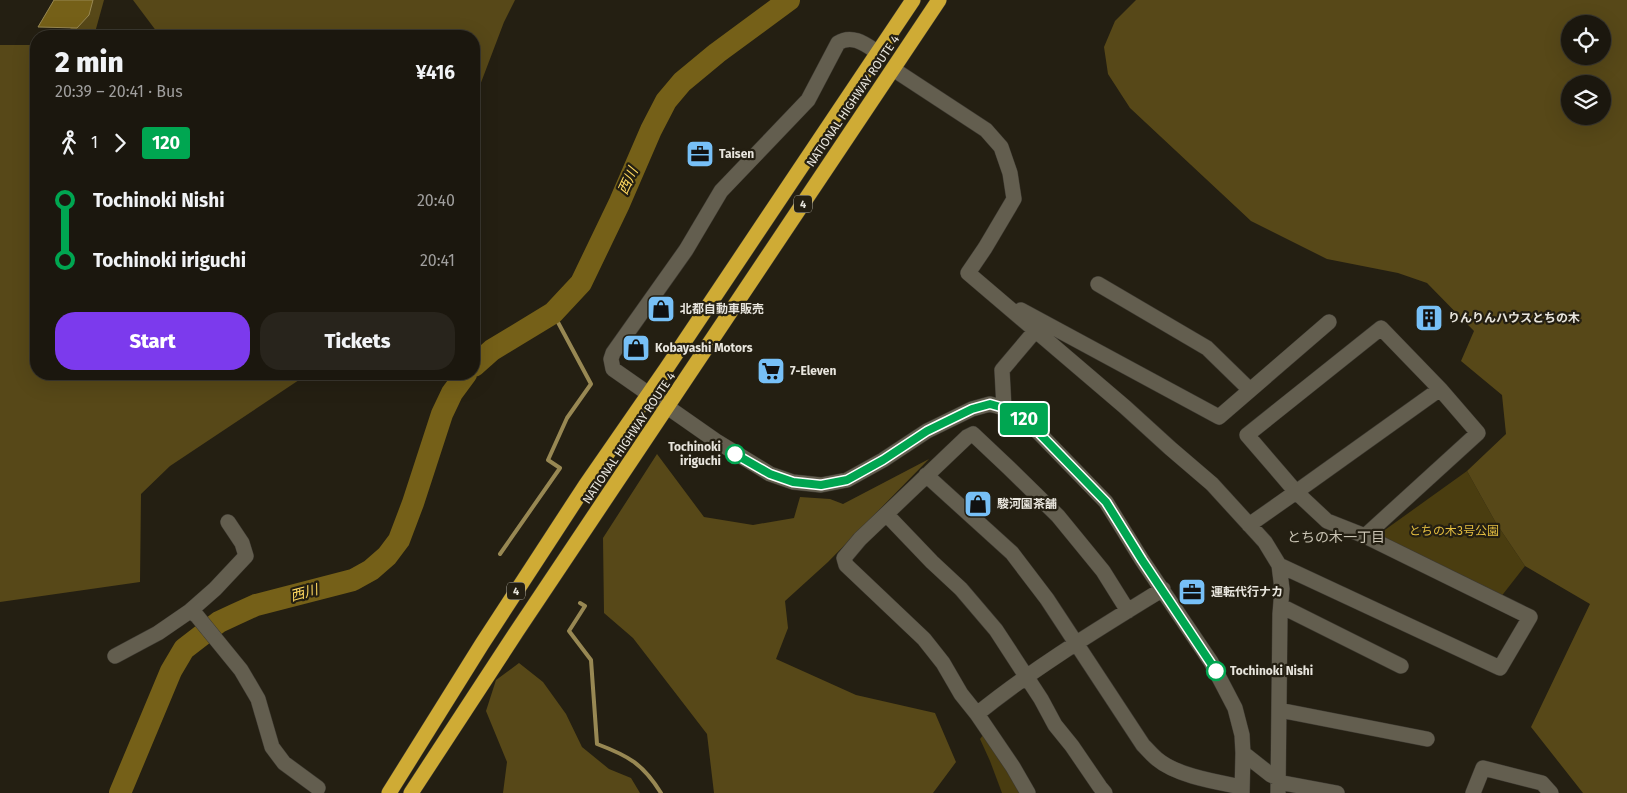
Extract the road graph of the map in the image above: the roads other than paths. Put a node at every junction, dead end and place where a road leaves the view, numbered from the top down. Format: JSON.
{"nodes":[{"id":1,"x":913,"y":0,"type":"edge"},
{"id":2,"x":938,"y":0,"type":"edge"},
{"id":3,"x":877,"y":52,"type":"junction"},
{"id":4,"x":893,"y":69,"type":"junction"},
{"id":5,"x":1098,"y":284,"type":"dead end"},
{"id":6,"x":996,"y":296,"type":"junction"},
{"id":7,"x":1328,"y":322,"type":"dead end"},
{"id":8,"x":1035,"y":331,"type":"junction"},
{"id":9,"x":1440,"y":389,"type":"junction"},
{"id":10,"x":1250,"y":390,"type":"junction"},
{"id":11,"x":648,"y":394,"type":"junction"},
{"id":12,"x":667,"y":407,"type":"junction"},
{"id":13,"x":1004,"y":408,"type":"junction"},
{"id":14,"x":926,"y":475,"type":"junction"},
{"id":15,"x":1296,"y":492,"type":"junction"},
{"id":16,"x":887,"y":515,"type":"junction"},
{"id":17,"x":228,"y":522,"type":"dead end"},
{"id":18,"x":1250,"y":525,"type":"junction"},
{"id":19,"x":1365,"y":536,"type":"junction"},
{"id":20,"x":1279,"y":565,"type":"junction"},
{"id":21,"x":1163,"y":589,"type":"junction"},
{"id":22,"x":1281,"y":606,"type":"junction"},
{"id":23,"x":1128,"y":611,"type":"junction"},
{"id":24,"x":194,"y":614,"type":"junction"},
{"id":25,"x":1077,"y":644,"type":"junction"},
{"id":26,"x":115,"y":656,"type":"dead end"},
{"id":27,"x":1401,"y":666,"type":"dead end"},
{"id":28,"x":1027,"y":677,"type":"junction"},
{"id":29,"x":1279,"y":710,"type":"junction"},
{"id":30,"x":977,"y":714,"type":"junction"},
{"id":31,"x":1427,"y":739,"type":"dead end"},
{"id":32,"x":1243,"y":753,"type":"junction"},
{"id":33,"x":1527,"y":778,"type":"junction"},
{"id":34,"x":1278,"y":784,"type":"edge"},
{"id":35,"x":1242,"y":790,"type":"edge"},
{"id":36,"x":320,"y":791,"type":"edge"},
{"id":37,"x":390,"y":793,"type":"edge"},
{"id":38,"x":411,"y":793,"type":"edge"},
{"id":39,"x":1028,"y":793,"type":"edge"},
{"id":40,"x":1105,"y":793,"type":"edge"},
{"id":41,"x":1337,"y":793,"type":"edge"},
{"id":42,"x":1473,"y":793,"type":"edge"},
{"id":43,"x":1522,"y":793,"type":"edge"},
{"id":44,"x":1551,"y":793,"type":"edge"}],
"edges":[{"from":1,"to":3,"type":"highway","name":"NATIONAL HIGHWAY ROUTE 4","number":"4"},
{"from":2,"to":4,"type":"highway","name":"NATIONAL HIGHWAY ROUTE 4","number":"4"},
{"from":3,"to":11,"type":"highway","name":"NATIONAL HIGHWAY ROUTE 4","number":"4"},
{"from":3,"to":11,"type":"street"},
{"from":4,"to":6,"type":"street"},
{"from":4,"to":12,"type":"highway","name":"NATIONAL HIGHWAY ROUTE 4","number":"4"},
{"from":5,"to":10,"type":"street"},
{"from":6,"to":8,"type":"street"},
{"from":6,"to":10,"type":"street"},
{"from":7,"to":10,"type":"street"},
{"from":8,"to":13,"type":"street"},
{"from":8,"to":18,"type":"street"},
{"from":9,"to":15,"type":"street"},
{"from":9,"to":15,"type":"street"},
{"from":9,"to":19,"type":"street"},
{"from":11,"to":12,"type":"street"},
{"from":11,"to":37,"type":"highway","name":"NATIONAL HIGHWAY ROUTE 4","number":"4"},
{"from":12,"to":13,"type":"street"},
{"from":12,"to":38,"type":"highway","name":"NATIONAL HIGHWAY ROUTE 4","number":"4"},
{"from":13,"to":21,"type":"street"},
{"from":14,"to":16,"type":"street"},
{"from":14,"to":23,"type":"street"},
{"from":14,"to":25,"type":"street"},
{"from":15,"to":18,"type":"street"},
{"from":15,"to":19,"type":"street"},
{"from":16,"to":28,"type":"street"},
{"from":16,"to":30,"type":"street"},
{"from":17,"to":24,"type":"street"},
{"from":18,"to":20,"type":"street"},
{"from":19,"to":20,"type":"street"},
{"from":20,"to":22,"type":"street"},
{"from":21,"to":23,"type":"street"},
{"from":21,"to":32,"type":"street"},
{"from":22,"to":27,"type":"street"},
{"from":22,"to":29,"type":"street"},
{"from":23,"to":25,"type":"street"},
{"from":24,"to":26,"type":"street"},
{"from":24,"to":36,"type":"street"},
{"from":25,"to":28,"type":"street"},
{"from":25,"to":35,"type":"street"},
{"from":28,"to":30,"type":"street"},
{"from":28,"to":40,"type":"street"},
{"from":29,"to":31,"type":"street"},
{"from":29,"to":34,"type":"street"},
{"from":30,"to":39,"type":"street"},
{"from":32,"to":34,"type":"street"},
{"from":32,"to":35,"type":"street"},
{"from":33,"to":42,"type":"street"},
{"from":33,"to":43,"type":"street"},
{"from":33,"to":44,"type":"street"},
{"from":34,"to":41,"type":"street"}]}
